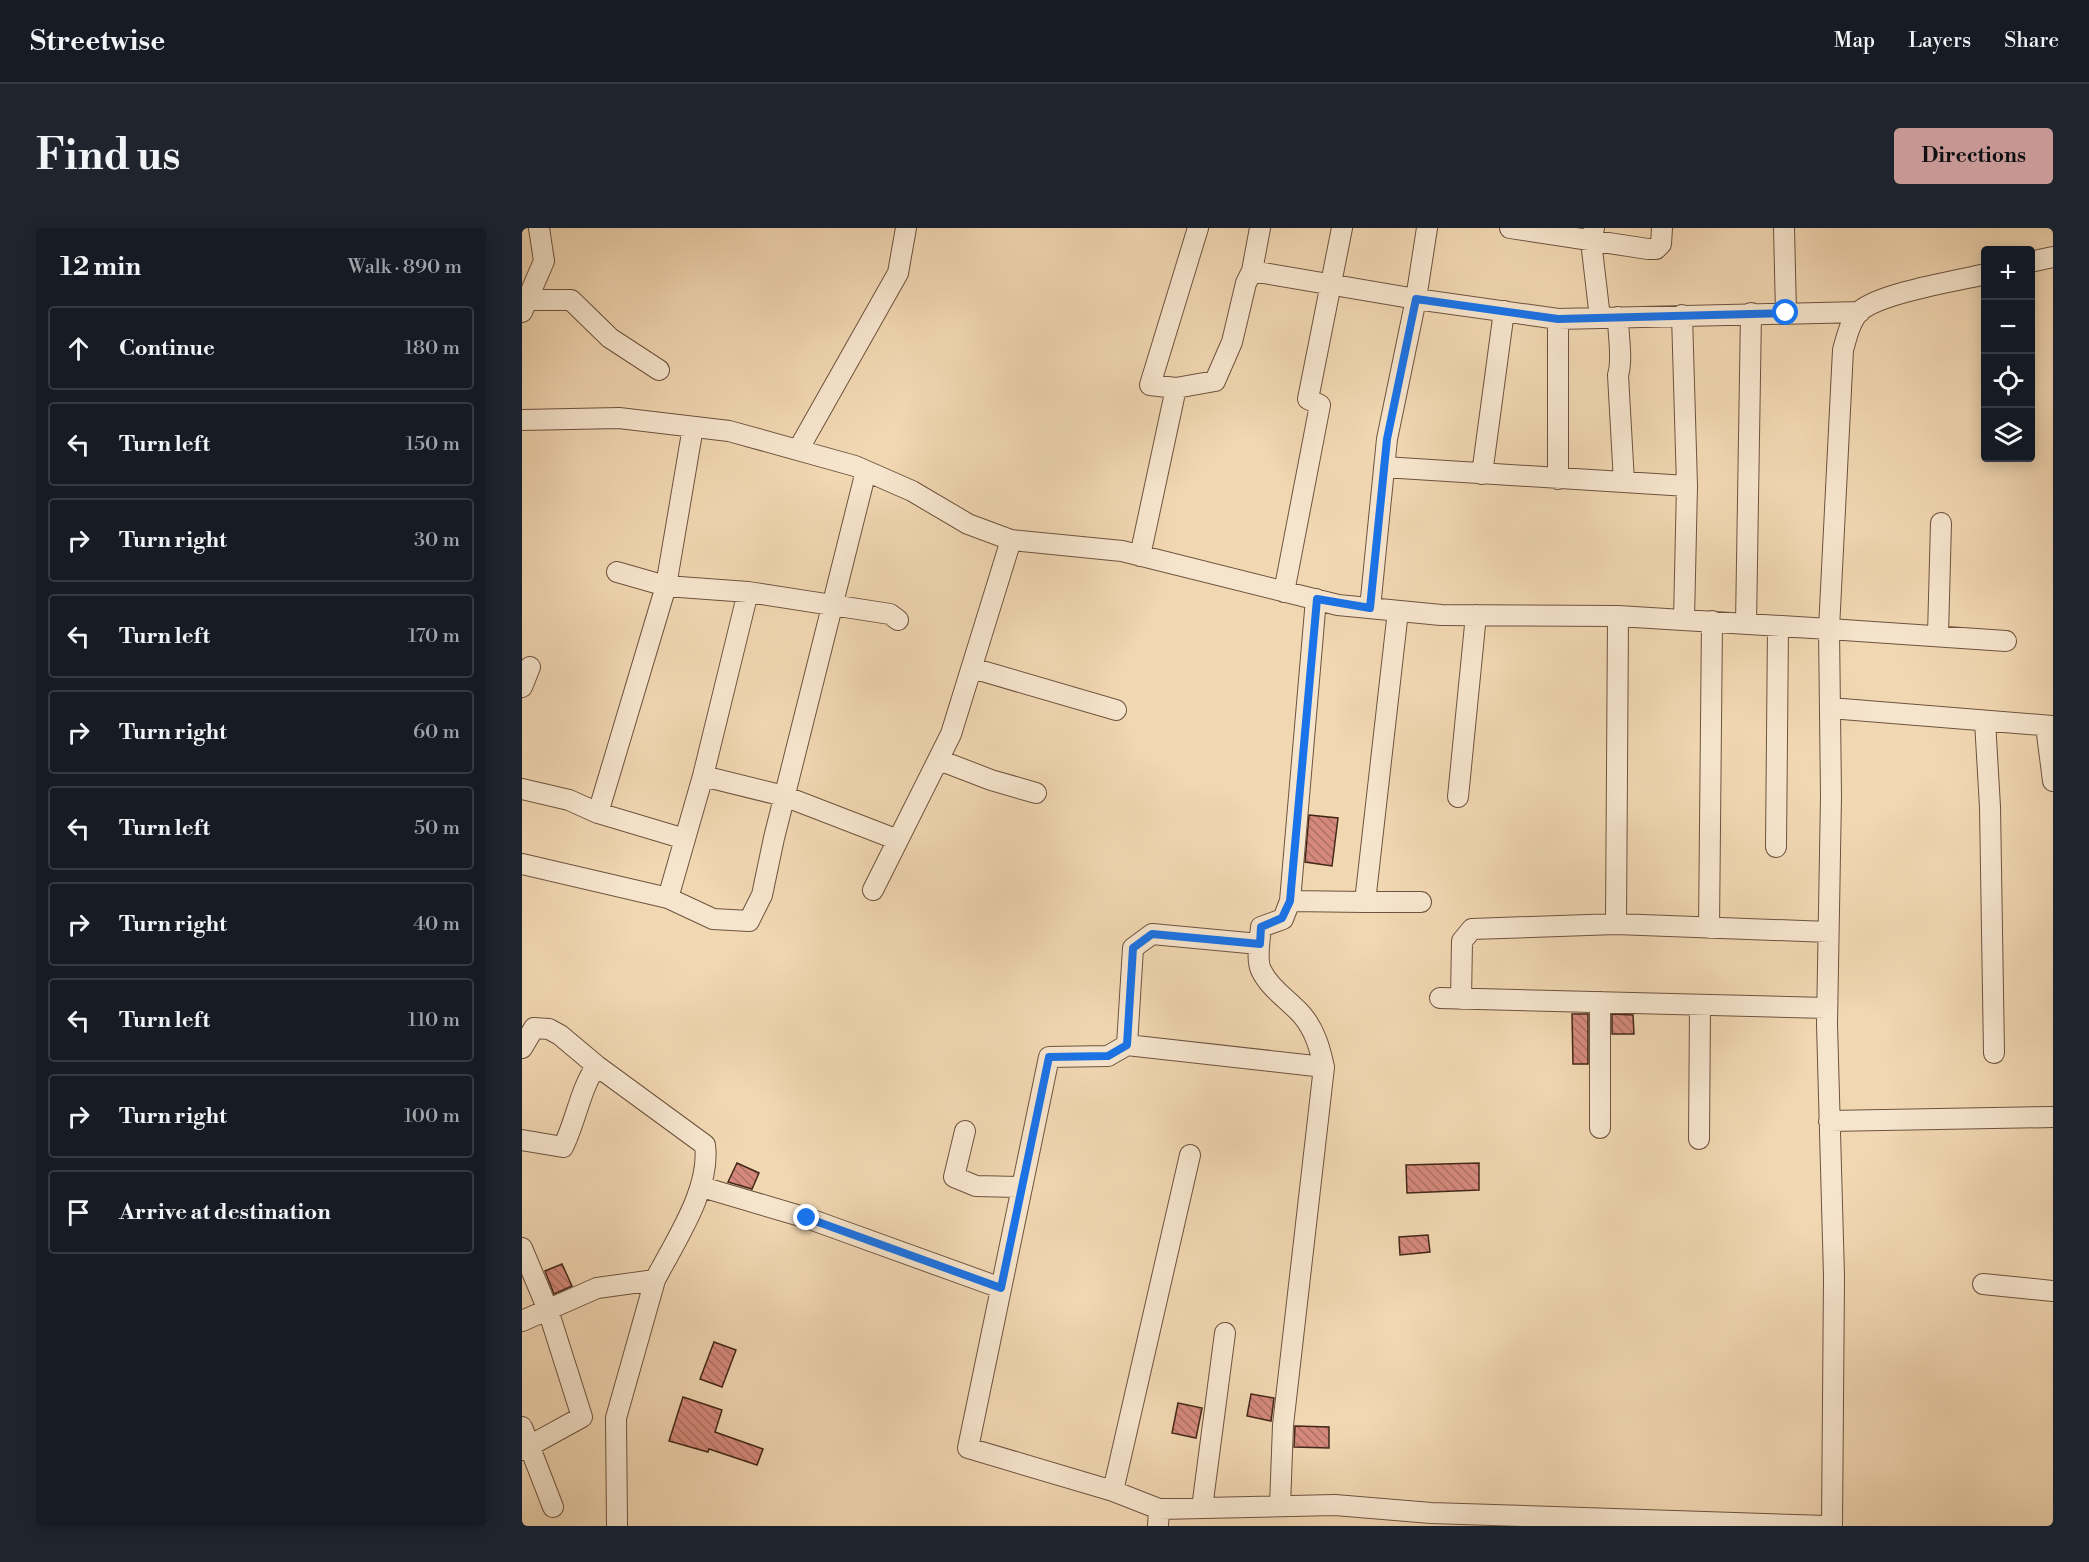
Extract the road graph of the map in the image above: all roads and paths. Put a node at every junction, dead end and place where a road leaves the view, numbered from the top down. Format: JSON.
{"nodes":[{"id":1,"x":539,"y":228,"type":"edge"},
{"id":2,"x":906,"y":228,"type":"edge"},
{"id":3,"x":1198,"y":228,"type":"edge"},
{"id":4,"x":1260,"y":228,"type":"edge"},
{"id":5,"x":1342,"y":228,"type":"edge"},
{"id":6,"x":1427,"y":228,"type":"edge"},
{"id":7,"x":1515,"y":228,"type":"edge"},
{"id":8,"x":1662,"y":228,"type":"edge"},
{"id":9,"x":1784,"y":228,"type":"edge"},
{"id":10,"x":1593,"y":234,"type":"edge"},
{"id":11,"x":2053,"y":257,"type":"edge"},
{"id":12,"x":2035,"y":261,"type":"edge"},
{"id":13,"x":1252,"y":271,"type":"junction"},
{"id":14,"x":1981,"y":275,"type":"edge"},
{"id":15,"x":1332,"y":285,"type":"junction"},
{"id":16,"x":1416,"y":299,"type":"junction"},
{"id":17,"x":525,"y":306,"type":"edge"},
{"id":18,"x":1503,"y":311,"type":"junction"},
{"id":19,"x":1860,"y":312,"type":"junction"},
{"id":20,"x":1751,"y":313,"type":"junction"},
{"id":21,"x":1786,"y":313,"type":"junction"},
{"id":22,"x":1682,"y":315,"type":"junction"},
{"id":23,"x":1609,"y":317,"type":"junction"},
{"id":24,"x":1558,"y":319,"type":"junction"},
{"id":25,"x":659,"y":370,"type":"dead end"},
{"id":26,"x":1176,"y":388,"type":"junction"},
{"id":27,"x":522,"y":420,"type":"edge"},
{"id":28,"x":693,"y":427,"type":"junction"},
{"id":29,"x":798,"y":450,"type":"junction"},
{"id":30,"x":1384,"y":467,"type":"junction"},
{"id":31,"x":866,"y":471,"type":"junction"},
{"id":32,"x":1482,"y":474,"type":"junction"},
{"id":33,"x":1558,"y":479,"type":"junction"},
{"id":34,"x":1624,"y":482,"type":"junction"},
{"id":35,"x":1687,"y":486,"type":"junction"},
{"id":36,"x":1941,"y":524,"type":"dead end"},
{"id":37,"x":1011,"y":540,"type":"junction"},
{"id":38,"x":1140,"y":556,"type":"junction"},
{"id":39,"x":617,"y":572,"type":"dead end"},
{"id":40,"x":666,"y":586,"type":"junction"},
{"id":41,"x":748,"y":592,"type":"junction"},
{"id":42,"x":1284,"y":592,"type":"junction"},
{"id":43,"x":1317,"y":599,"type":"junction"},
{"id":44,"x":832,"y":604,"type":"junction"},
{"id":45,"x":1370,"y":608,"type":"junction"},
{"id":46,"x":1398,"y":611,"type":"junction"},
{"id":47,"x":1476,"y":615,"type":"junction"},
{"id":48,"x":1618,"y":616,"type":"junction"},
{"id":49,"x":1684,"y":619,"type":"junction"},
{"id":50,"x":898,"y":620,"type":"dead end"},
{"id":51,"x":1712,"y":621,"type":"junction"},
{"id":52,"x":1746,"y":624,"type":"junction"},
{"id":53,"x":1778,"y":627,"type":"junction"},
{"id":54,"x":1829,"y":629,"type":"junction"},
{"id":55,"x":1938,"y":635,"type":"junction"},
{"id":56,"x":2006,"y":641,"type":"dead end"},
{"id":57,"x":530,"y":667,"type":"dead end"},
{"id":58,"x":972,"y":668,"type":"junction"},
{"id":59,"x":522,"y":687,"type":"edge"},
{"id":60,"x":1830,"y":708,"type":"junction"},
{"id":61,"x":1116,"y":710,"type":"dead end"},
{"id":62,"x":1985,"y":721,"type":"junction"},
{"id":63,"x":2049,"y":726,"type":"edge"},
{"id":64,"x":939,"y":759,"type":"junction"},
{"id":65,"x":703,"y":776,"type":"junction"},
{"id":66,"x":2053,"y":781,"type":"edge"},
{"id":67,"x":522,"y":789,"type":"edge"},
{"id":68,"x":1036,"y":793,"type":"dead end"},
{"id":69,"x":784,"y":796,"type":"junction"},
{"id":70,"x":1458,"y":797,"type":"dead end"},
{"id":71,"x":598,"y":813,"type":"junction"},
{"id":72,"x":685,"y":839,"type":"junction"},
{"id":73,"x":898,"y":840,"type":"junction"},
{"id":74,"x":1776,"y":847,"type":"dead end"},
{"id":75,"x":522,"y":864,"type":"edge"},
{"id":76,"x":873,"y":890,"type":"dead end"},
{"id":77,"x":668,"y":898,"type":"junction"},
{"id":78,"x":1290,"y":901,"type":"junction"},
{"id":79,"x":1365,"y":902,"type":"junction"},
{"id":80,"x":1421,"y":902,"type":"dead end"},
{"id":81,"x":1616,"y":924,"type":"junction"},
{"id":82,"x":1709,"y":928,"type":"junction"},
{"id":83,"x":1828,"y":932,"type":"junction"},
{"id":84,"x":1260,"y":944,"type":"junction"},
{"id":85,"x":1440,"y":998,"type":"dead end"},
{"id":86,"x":1461,"y":999,"type":"junction"},
{"id":87,"x":1600,"y":1002,"type":"junction"},
{"id":88,"x":1700,"y":1006,"type":"junction"},
{"id":89,"x":1827,"y":1008,"type":"junction"},
{"id":90,"x":1127,"y":1045,"type":"junction"},
{"id":91,"x":522,"y":1048,"type":"edge"},
{"id":92,"x":1994,"y":1053,"type":"dead end"},
{"id":93,"x":597,"y":1066,"type":"junction"},
{"id":94,"x":1324,"y":1067,"type":"junction"},
{"id":95,"x":2053,"y":1117,"type":"edge"},
{"id":96,"x":1829,"y":1121,"type":"junction"},
{"id":97,"x":1600,"y":1128,"type":"dead end"},
{"id":98,"x":965,"y":1131,"type":"dead end"},
{"id":99,"x":1699,"y":1139,"type":"dead end"},
{"id":100,"x":522,"y":1140,"type":"edge"},
{"id":101,"x":1190,"y":1155,"type":"dead end"},
{"id":102,"x":1021,"y":1187,"type":"junction"},
{"id":103,"x":702,"y":1188,"type":"junction"},
{"id":104,"x":522,"y":1248,"type":"edge"},
{"id":105,"x":655,"y":1280,"type":"junction"},
{"id":106,"x":1983,"y":1284,"type":"dead end"},
{"id":107,"x":1001,"y":1288,"type":"junction"},
{"id":108,"x":2053,"y":1292,"type":"edge"},
{"id":109,"x":548,"y":1310,"type":"junction"},
{"id":110,"x":522,"y":1321,"type":"edge"},
{"id":111,"x":1225,"y":1334,"type":"dead end"},
{"id":112,"x":522,"y":1427,"type":"edge"},
{"id":113,"x":526,"y":1449,"type":"edge"},
{"id":114,"x":1113,"y":1491,"type":"junction"},
{"id":115,"x":1280,"y":1506,"type":"junction"},
{"id":116,"x":553,"y":1507,"type":"dead end"},
{"id":117,"x":1202,"y":1508,"type":"junction"},
{"id":118,"x":1158,"y":1517,"type":"edge"},
{"id":119,"x":617,"y":1526,"type":"edge"},
{"id":120,"x":1829,"y":1526,"type":"edge"}],
"edges":[{"from":1,"to":17,"type":"street"},
{"from":2,"to":29,"type":"street"},
{"from":3,"to":26,"type":"street"},
{"from":4,"to":13,"type":"street"},
{"from":5,"to":15,"type":"street"},
{"from":6,"to":16,"type":"street"},
{"from":7,"to":10,"type":"street"},
{"from":8,"to":10,"type":"street"},
{"from":9,"to":21,"type":"street"},
{"from":10,"to":23,"type":"street"},
{"from":11,"to":12,"type":"street"},
{"from":13,"to":15,"type":"street"},
{"from":13,"to":26,"type":"street"},
{"from":14,"to":19,"type":"street"},
{"from":15,"to":16,"type":"street"},
{"from":15,"to":42,"type":"street"},
{"from":16,"to":18,"type":"street"},
{"from":16,"to":30,"type":"street"},
{"from":17,"to":25,"type":"street"},
{"from":18,"to":24,"type":"street"},
{"from":18,"to":32,"type":"street"},
{"from":19,"to":21,"type":"street"},
{"from":19,"to":54,"type":"street"},
{"from":20,"to":21,"type":"street"},
{"from":20,"to":22,"type":"street"},
{"from":20,"to":52,"type":"street"},
{"from":22,"to":23,"type":"street"},
{"from":22,"to":35,"type":"street"},
{"from":23,"to":24,"type":"street"},
{"from":23,"to":34,"type":"street"},
{"from":24,"to":33,"type":"street"},
{"from":26,"to":38,"type":"street"},
{"from":27,"to":28,"type":"street"},
{"from":28,"to":29,"type":"street"},
{"from":28,"to":40,"type":"street"},
{"from":29,"to":31,"type":"street"},
{"from":30,"to":32,"type":"street"},
{"from":30,"to":45,"type":"street"},
{"from":31,"to":37,"type":"street"},
{"from":31,"to":44,"type":"street"},
{"from":32,"to":33,"type":"street"},
{"from":33,"to":34,"type":"street"},
{"from":34,"to":35,"type":"street"},
{"from":35,"to":49,"type":"street"},
{"from":36,"to":55,"type":"street"},
{"from":37,"to":38,"type":"street"},
{"from":37,"to":58,"type":"street"},
{"from":38,"to":42,"type":"street"},
{"from":39,"to":40,"type":"street"},
{"from":40,"to":41,"type":"street"},
{"from":40,"to":71,"type":"street"},
{"from":41,"to":44,"type":"street"},
{"from":41,"to":65,"type":"street"},
{"from":42,"to":43,"type":"street"},
{"from":43,"to":45,"type":"street"},
{"from":43,"to":78,"type":"street"},
{"from":44,"to":50,"type":"street"},
{"from":44,"to":69,"type":"street"},
{"from":45,"to":46,"type":"street"},
{"from":46,"to":47,"type":"street"},
{"from":46,"to":79,"type":"street"},
{"from":47,"to":48,"type":"street"},
{"from":47,"to":70,"type":"street"},
{"from":48,"to":49,"type":"street"},
{"from":48,"to":81,"type":"street"},
{"from":49,"to":51,"type":"street"},
{"from":51,"to":52,"type":"street"},
{"from":51,"to":82,"type":"street"},
{"from":52,"to":53,"type":"street"},
{"from":53,"to":54,"type":"street"},
{"from":53,"to":74,"type":"street"},
{"from":54,"to":55,"type":"street"},
{"from":54,"to":60,"type":"street"},
{"from":55,"to":56,"type":"street"},
{"from":57,"to":59,"type":"street"},
{"from":58,"to":61,"type":"street"},
{"from":58,"to":64,"type":"street"},
{"from":60,"to":62,"type":"street"},
{"from":60,"to":83,"type":"street"},
{"from":62,"to":63,"type":"street"},
{"from":62,"to":92,"type":"street"},
{"from":63,"to":66,"type":"street"},
{"from":64,"to":68,"type":"street"},
{"from":64,"to":73,"type":"street"},
{"from":65,"to":69,"type":"street"},
{"from":65,"to":72,"type":"street"},
{"from":67,"to":71,"type":"street"},
{"from":69,"to":73,"type":"street"},
{"from":69,"to":77,"type":"street"},
{"from":71,"to":72,"type":"street"},
{"from":72,"to":77,"type":"street"},
{"from":73,"to":76,"type":"street"},
{"from":75,"to":77,"type":"street"},
{"from":78,"to":79,"type":"street"},
{"from":78,"to":84,"type":"street"},
{"from":79,"to":80,"type":"street"},
{"from":81,"to":82,"type":"street"},
{"from":81,"to":86,"type":"street"},
{"from":82,"to":83,"type":"street"},
{"from":83,"to":89,"type":"street"},
{"from":84,"to":90,"type":"street"},
{"from":84,"to":94,"type":"street"},
{"from":85,"to":86,"type":"street"},
{"from":86,"to":87,"type":"street"},
{"from":87,"to":88,"type":"street"},
{"from":87,"to":97,"type":"street"},
{"from":88,"to":89,"type":"street"},
{"from":88,"to":99,"type":"street"},
{"from":89,"to":96,"type":"street"},
{"from":90,"to":94,"type":"street"},
{"from":90,"to":102,"type":"street"},
{"from":91,"to":93,"type":"street"},
{"from":93,"to":100,"type":"street"},
{"from":93,"to":103,"type":"street"},
{"from":94,"to":115,"type":"street"},
{"from":95,"to":96,"type":"street"},
{"from":96,"to":120,"type":"street"},
{"from":98,"to":102,"type":"street"},
{"from":101,"to":114,"type":"street"},
{"from":102,"to":107,"type":"street"},
{"from":103,"to":105,"type":"street"},
{"from":103,"to":107,"type":"street"},
{"from":104,"to":109,"type":"street"},
{"from":105,"to":109,"type":"street"},
{"from":105,"to":119,"type":"street"},
{"from":106,"to":108,"type":"street"},
{"from":107,"to":114,"type":"street"},
{"from":109,"to":110,"type":"street"},
{"from":109,"to":113,"type":"street"},
{"from":111,"to":117,"type":"street"},
{"from":112,"to":113,"type":"street"},
{"from":113,"to":116,"type":"street"},
{"from":114,"to":118,"type":"street"},
{"from":115,"to":117,"type":"street"},
{"from":115,"to":120,"type":"street"},
{"from":117,"to":118,"type":"street"}]}
